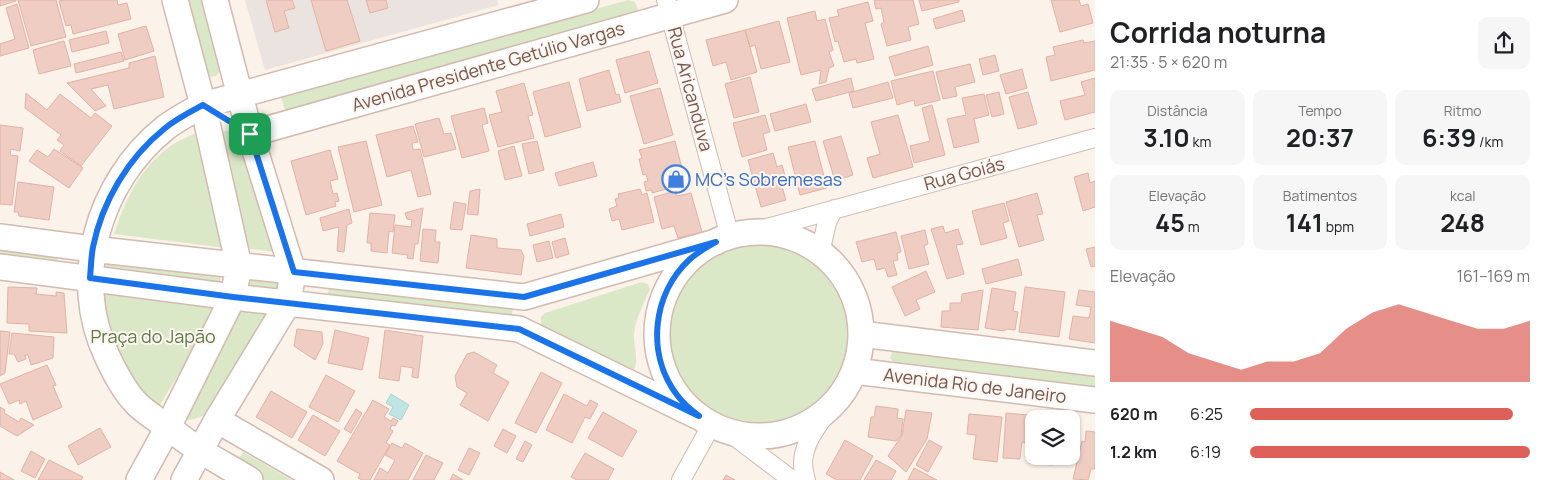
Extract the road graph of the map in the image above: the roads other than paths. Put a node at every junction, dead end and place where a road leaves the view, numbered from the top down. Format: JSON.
{"nodes":[{"id":1,"x":175,"y":0,"type":"edge"},
{"id":2,"x":214,"y":0,"type":"edge"},
{"id":3,"x":586,"y":0,"type":"edge"},
{"id":4,"x":725,"y":0,"type":"edge"},
{"id":5,"x":668,"y":7,"type":"edge"},
{"id":6,"x":240,"y":95,"type":"junction"},
{"id":7,"x":203,"y":105,"type":"junction"},
{"id":8,"x":250,"y":134,"type":"junction"},
{"id":9,"x":1095,"y":138,"type":"edge"},
{"id":10,"x":834,"y":208,"type":"junction"},
{"id":11,"x":0,"y":237,"type":"edge"},
{"id":12,"x":732,"y":237,"type":"junction"},
{"id":13,"x":92,"y":249,"type":"junction"},
{"id":14,"x":820,"y":253,"type":"junction"},
{"id":15,"x":239,"y":266,"type":"junction"},
{"id":16,"x":0,"y":267,"type":"edge"},
{"id":17,"x":294,"y":272,"type":"junction"},
{"id":18,"x":90,"y":278,"type":"junction"},
{"id":19,"x":233,"y":297,"type":"junction"},
{"id":20,"x":524,"y":297,"type":"junction"},
{"id":21,"x":288,"y":303,"type":"junction"},
{"id":22,"x":519,"y":329,"type":"junction"},
{"id":23,"x":861,"y":334,"type":"junction"},
{"id":24,"x":1095,"y":363,"type":"edge"},
{"id":25,"x":854,"y":371,"type":"junction"},
{"id":26,"x":838,"y":398,"type":"junction"},
{"id":27,"x":1095,"y":400,"type":"edge"},
{"id":28,"x":217,"y":420,"type":"junction"},
{"id":29,"x":713,"y":424,"type":"junction"},
{"id":30,"x":168,"y":427,"type":"junction"},
{"id":31,"x":200,"y":451,"type":"junction"},
{"id":32,"x":139,"y":480,"type":"edge"},
{"id":33,"x":184,"y":480,"type":"edge"},
{"id":34,"x":250,"y":480,"type":"edge"},
{"id":35,"x":322,"y":480,"type":"edge"},
{"id":36,"x":681,"y":480,"type":"edge"},
{"id":37,"x":792,"y":480,"type":"edge"},
{"id":38,"x":806,"y":480,"type":"edge"}],
"edges":[{"from":1,"to":7,"type":"street"},
{"from":2,"to":6,"type":"street"},
{"from":3,"to":6,"type":"street","name":"Avenida Presidente Getúlio Vargas"},
{"from":4,"to":5,"type":"street","name":"Avenida Presidente Getúlio Vargas"},
{"from":5,"to":8,"type":"street","name":"Avenida Presidente Getúlio Vargas"},
{"from":5,"to":12,"type":"street","name":"Rua Aricanduva"},
{"from":6,"to":7,"type":"street","name":"Avenida Presidente Getúlio Vargas"},
{"from":6,"to":8,"type":"street"},
{"from":7,"to":8,"type":"street"},
{"from":7,"to":13,"type":"street","name":"Avenida Presidente Getúlio Vargas"},
{"from":7,"to":15,"type":"street"},
{"from":8,"to":17,"type":"street"},
{"from":9,"to":10,"type":"street","name":"Rua Goiás"},
{"from":10,"to":12,"type":"street","name":"Rua Goiás"},
{"from":10,"to":14,"type":"street"},
{"from":11,"to":13,"type":"street"},
{"from":12,"to":14,"type":"street"},
{"from":12,"to":20,"type":"street"},
{"from":12,"to":29,"type":"street"},
{"from":13,"to":15,"type":"street"},
{"from":13,"to":18,"type":"street","name":"Avenida Presidente Getúlio Vargas"},
{"from":14,"to":23,"type":"street"},
{"from":15,"to":17,"type":"street"},
{"from":15,"to":19,"type":"street"},
{"from":16,"to":18,"type":"street"},
{"from":17,"to":20,"type":"street"},
{"from":17,"to":21,"type":"street"},
{"from":18,"to":19,"type":"street"},
{"from":18,"to":30,"type":"street","name":"Avenida Presidente Getúlio Vargas"},
{"from":19,"to":21,"type":"street"},
{"from":19,"to":30,"type":"street"},
{"from":20,"to":22,"type":"street"},
{"from":21,"to":22,"type":"street"},
{"from":21,"to":28,"type":"street"},
{"from":22,"to":29,"type":"street"},
{"from":23,"to":24,"type":"street","name":"Avenida Rio de Janeiro"},
{"from":23,"to":25,"type":"street"},
{"from":25,"to":26,"type":"street"},
{"from":25,"to":27,"type":"street","name":"Avenida Rio de Janeiro"},
{"from":26,"to":29,"type":"street"},
{"from":26,"to":38,"type":"street"},
{"from":28,"to":30,"type":"street"},
{"from":28,"to":31,"type":"street"},
{"from":28,"to":35,"type":"street"},
{"from":29,"to":36,"type":"street"},
{"from":29,"to":37,"type":"street"},
{"from":30,"to":31,"type":"street","name":"Avenida Presidente Getúlio Vargas"},
{"from":30,"to":32,"type":"street"},
{"from":31,"to":33,"type":"street"},
{"from":31,"to":34,"type":"street","name":"Avenida Presidente Getúlio Vargas"}]}
